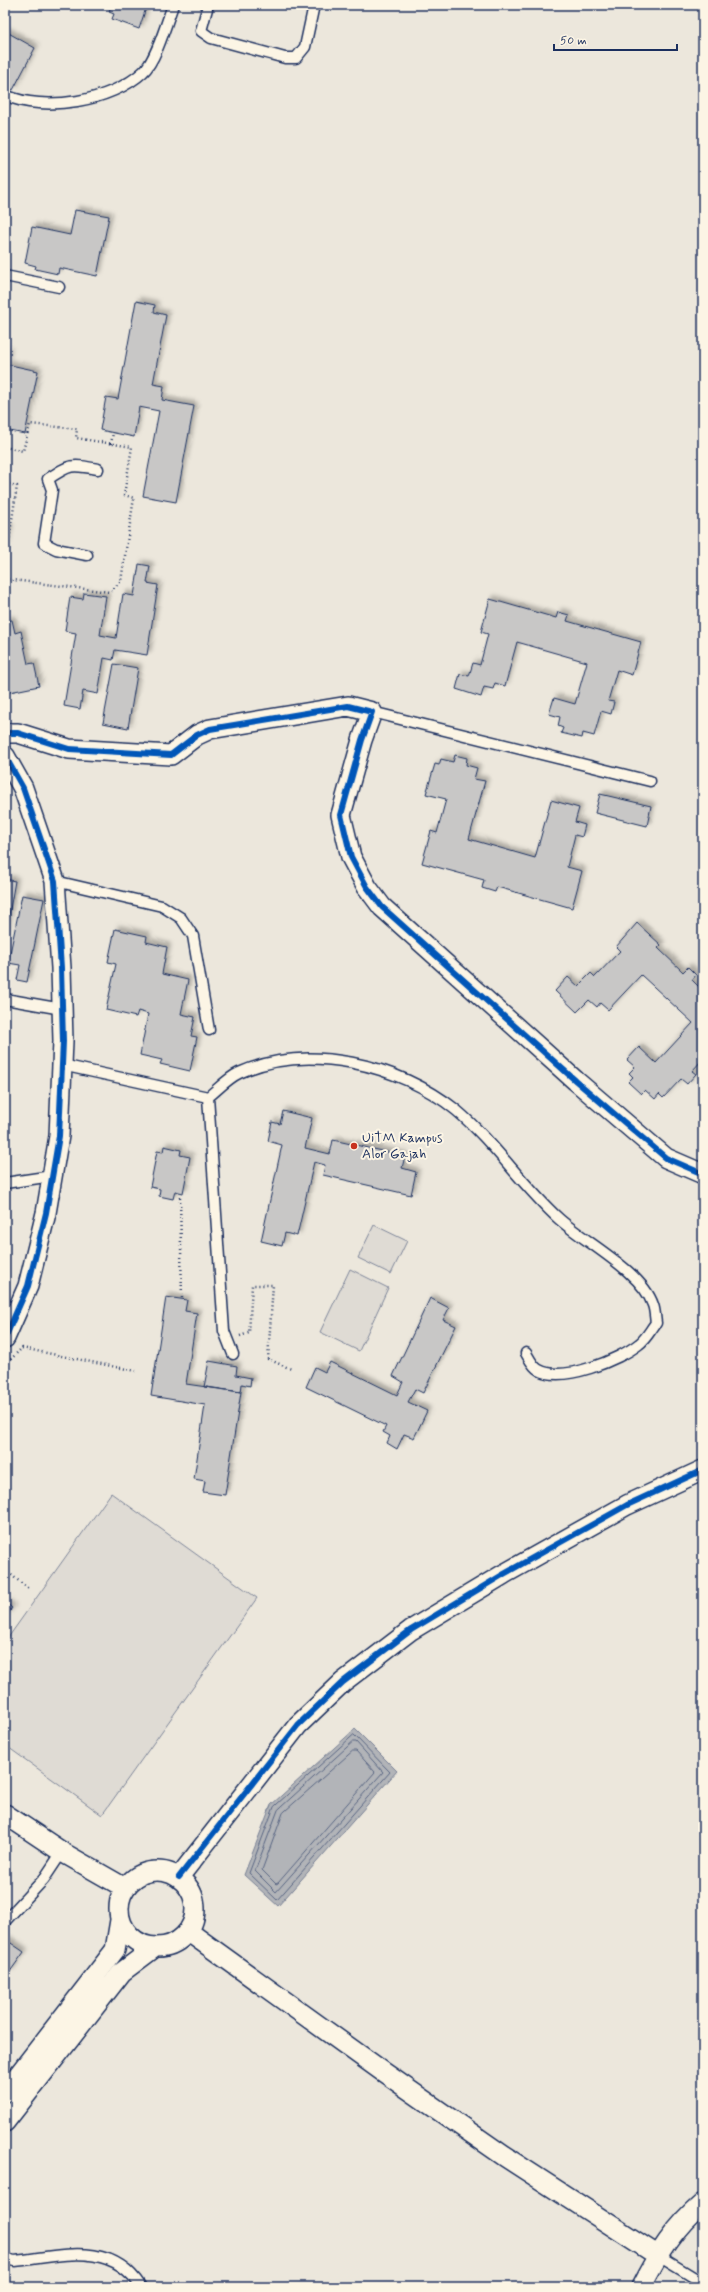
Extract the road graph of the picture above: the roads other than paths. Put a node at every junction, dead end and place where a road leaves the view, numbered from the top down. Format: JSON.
{"nodes":[{"id":1,"x":173,"y":5,"type":"edge"},
{"id":2,"x":208,"y":5,"type":"edge"},
{"id":3,"x":314,"y":5,"type":"edge"},
{"id":4,"x":5,"y":96,"type":"edge"},
{"id":5,"x":5,"y":276,"type":"edge"},
{"id":6,"x":59,"y":287,"type":"dead end"},
{"id":7,"x":98,"y":469,"type":"dead end"},
{"id":8,"x":87,"y":555,"type":"dead end"},
{"id":9,"x":372,"y":712,"type":"junction"},
{"id":10,"x":5,"y":733,"type":"edge"},
{"id":11,"x":5,"y":756,"type":"edge"},
{"id":12,"x":650,"y":781,"type":"dead end"},
{"id":13,"x":55,"y":881,"type":"junction"},
{"id":14,"x":5,"y":998,"type":"edge"},
{"id":15,"x":62,"y":1009,"type":"junction"},
{"id":16,"x":209,"y":1030,"type":"dead end"},
{"id":17,"x":62,"y":1065,"type":"junction"},
{"id":18,"x":208,"y":1097,"type":"junction"},
{"id":19,"x":703,"y":1174,"type":"edge"},
{"id":20,"x":52,"y":1176,"type":"junction"},
{"id":21,"x":5,"y":1183,"type":"edge"},
{"id":22,"x":5,"y":1338,"type":"edge"},
{"id":23,"x":526,"y":1353,"type":"dead end"},
{"id":24,"x":233,"y":1354,"type":"dead end"},
{"id":25,"x":703,"y":1470,"type":"edge"},
{"id":26,"x":5,"y":1814,"type":"edge"},
{"id":27,"x":62,"y":1852,"type":"junction"},
{"id":28,"x":179,"y":1877,"type":"junction"},
{"id":29,"x":125,"y":1888,"type":"junction"},
{"id":30,"x":120,"y":1920,"type":"junction"},
{"id":31,"x":5,"y":1921,"type":"edge"},
{"id":32,"x":189,"y":1932,"type":"junction"},
{"id":33,"x":154,"y":1948,"type":"junction"},
{"id":34,"x":5,"y":2092,"type":"edge"},
{"id":35,"x":5,"y":2122,"type":"edge"},
{"id":36,"x":703,"y":2203,"type":"edge"},
{"id":37,"x":657,"y":2255,"type":"junction"},
{"id":38,"x":5,"y":2259,"type":"edge"},
{"id":39,"x":703,"y":2283,"type":"edge"},
{"id":40,"x":141,"y":2287,"type":"edge"},
{"id":41,"x":640,"y":2287,"type":"edge"}],
"edges":[{"from":1,"to":4,"type":"lane"},
{"from":2,"to":3,"type":"lane"},
{"from":5,"to":6,"type":"lane"},
{"from":7,"to":8,"type":"lane"},
{"from":9,"to":10,"type":"street"},
{"from":9,"to":12,"type":"lane"},
{"from":9,"to":19,"type":"street"},
{"from":11,"to":13,"type":"street"},
{"from":13,"to":15,"type":"street"},
{"from":13,"to":16,"type":"lane"},
{"from":14,"to":15,"type":"lane"},
{"from":15,"to":17,"type":"street"},
{"from":17,"to":18,"type":"lane"},
{"from":17,"to":20,"type":"street"},
{"from":18,"to":23,"type":"lane"},
{"from":18,"to":24,"type":"lane"},
{"from":20,"to":21,"type":"lane"},
{"from":20,"to":22,"type":"street"},
{"from":25,"to":28,"type":"street"},
{"from":26,"to":27,"type":"street"},
{"from":27,"to":29,"type":"street"},
{"from":27,"to":31,"type":"lane"},
{"from":28,"to":29,"type":"street"},
{"from":28,"to":32,"type":"street"},
{"from":29,"to":30,"type":"street"},
{"from":30,"to":33,"type":"street"},
{"from":30,"to":34,"type":"street"},
{"from":32,"to":33,"type":"street"},
{"from":32,"to":37,"type":"street"},
{"from":33,"to":35,"type":"street"},
{"from":36,"to":37,"type":"street"},
{"from":37,"to":39,"type":"lane"},
{"from":37,"to":41,"type":"street"},
{"from":38,"to":40,"type":"lane"}]}
